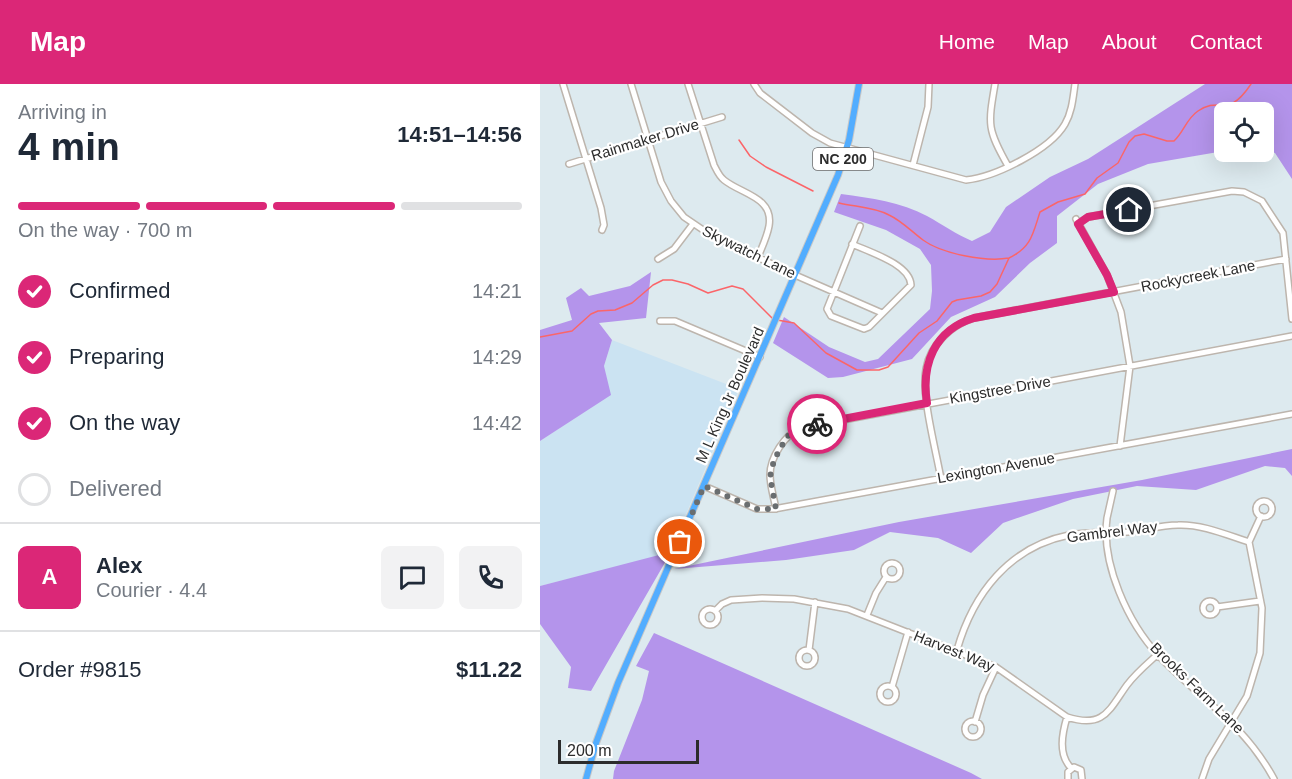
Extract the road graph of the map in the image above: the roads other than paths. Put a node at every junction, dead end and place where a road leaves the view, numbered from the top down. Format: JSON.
{"nodes":[{"id":1,"x":564,"y":84,"type":"edge"},
{"id":2,"x":631,"y":84,"type":"edge"},
{"id":3,"x":688,"y":84,"type":"edge"},
{"id":4,"x":754,"y":84,"type":"edge"},
{"id":5,"x":859,"y":84,"type":"edge"},
{"id":6,"x":929,"y":84,"type":"edge"},
{"id":7,"x":995,"y":84,"type":"edge"},
{"id":8,"x":1075,"y":84,"type":"edge"},
{"id":9,"x":722,"y":117,"type":"dead end"},
{"id":10,"x":701,"y":124,"type":"junction"},
{"id":11,"x":648,"y":140,"type":"junction"},
{"id":12,"x":847,"y":147,"type":"junction"},
{"id":13,"x":586,"y":158,"type":"junction"},
{"id":14,"x":569,"y":164,"type":"dead end"},
{"id":15,"x":913,"y":165,"type":"junction"},
{"id":16,"x":1008,"y":166,"type":"junction"},
{"id":17,"x":693,"y":224,"type":"junction"},
{"id":18,"x":860,"y":226,"type":"dead end"},
{"id":19,"x":602,"y":230,"type":"dead end"},
{"id":20,"x":852,"y":244,"type":"junction"},
{"id":21,"x":758,"y":257,"type":"junction"},
{"id":22,"x":658,"y":259,"type":"dead end"},
{"id":23,"x":1286,"y":260,"type":"junction"},
{"id":24,"x":795,"y":275,"type":"junction"},
{"id":25,"x":833,"y":291,"type":"junction"},
{"id":26,"x":1114,"y":292,"type":"junction"},
{"id":27,"x":882,"y":313,"type":"junction"},
{"id":28,"x":1292,"y":319,"type":"edge"},
{"id":29,"x":660,"y":321,"type":"dead end"},
{"id":30,"x":1292,"y":336,"type":"edge"},
{"id":31,"x":760,"y":357,"type":"junction"},
{"id":32,"x":1130,"y":366,"type":"junction"},
{"id":33,"x":927,"y":403,"type":"junction"},
{"id":34,"x":1292,"y":414,"type":"edge"},
{"id":35,"x":1120,"y":446,"type":"junction"},
{"id":36,"x":941,"y":479,"type":"junction"},
{"id":37,"x":704,"y":486,"type":"junction"},
{"id":38,"x":1113,"y":492,"type":"dead end"},
{"id":39,"x":776,"y":509,"type":"junction"},
{"id":40,"x":1261,"y":516,"type":"dead end"},
{"id":41,"x":1107,"y":533,"type":"junction"},
{"id":42,"x":1249,"y":542,"type":"junction"},
{"id":43,"x":886,"y":577,"type":"dead end"},
{"id":44,"x":1260,"y":601,"type":"junction"},
{"id":45,"x":815,"y":602,"type":"junction"},
{"id":46,"x":1217,"y":607,"type":"dead end"},
{"id":47,"x":716,"y":611,"type":"dead end"},
{"id":48,"x":867,"y":615,"type":"junction"},
{"id":49,"x":908,"y":632,"type":"junction"},
{"id":50,"x":809,"y":650,"type":"dead end"},
{"id":51,"x":957,"y":650,"type":"junction"},
{"id":52,"x":1158,"y":654,"type":"junction"},
{"id":53,"x":996,"y":667,"type":"junction"},
{"id":54,"x":892,"y":687,"type":"dead end"},
{"id":55,"x":1067,"y":717,"type":"junction"},
{"id":56,"x":1232,"y":721,"type":"junction"},
{"id":57,"x":975,"y":722,"type":"dead end"},
{"id":58,"x":1071,"y":768,"type":"junction"},
{"id":59,"x":585,"y":779,"type":"edge"},
{"id":60,"x":1068,"y":779,"type":"edge"},
{"id":61,"x":1082,"y":779,"type":"edge"},
{"id":62,"x":1202,"y":779,"type":"edge"},
{"id":63,"x":1274,"y":779,"type":"edge"}],
"edges":[{"from":1,"to":13,"type":"street"},
{"from":2,"to":11,"type":"street","name":"Skywatch Lane"},
{"from":3,"to":10,"type":"street"},
{"from":4,"to":12,"type":"street"},
{"from":5,"to":12,"type":"main road","name":"M L King Jr Boulevard","number":"NC 200"},
{"from":6,"to":15,"type":"street"},
{"from":7,"to":16,"type":"street"},
{"from":8,"to":16,"type":"street"},
{"from":9,"to":10,"type":"street","name":"Rainmaker Drive"},
{"from":10,"to":11,"type":"street","name":"Rainmaker Drive"},
{"from":10,"to":21,"type":"street"},
{"from":11,"to":13,"type":"street","name":"Rainmaker Drive"},
{"from":11,"to":17,"type":"street","name":"Skywatch Lane"},
{"from":12,"to":15,"type":"street"},
{"from":12,"to":24,"type":"main road","name":"M L King Jr Boulevard","number":"NC 200"},
{"from":13,"to":14,"type":"street","name":"Rainmaker Drive"},
{"from":13,"to":19,"type":"street"},
{"from":15,"to":16,"type":"street"},
{"from":17,"to":21,"type":"street","name":"Skywatch Lane"},
{"from":17,"to":22,"type":"street"},
{"from":18,"to":20,"type":"street"},
{"from":20,"to":25,"type":"street"},
{"from":20,"to":27,"type":"street"},
{"from":21,"to":24,"type":"street","name":"Skywatch Lane"},
{"from":23,"to":26,"type":"street","name":"Rockycreek Lane"},
{"from":23,"to":26,"type":"street"},
{"from":23,"to":28,"type":"street"},
{"from":24,"to":25,"type":"street","name":"Skywatch Lane"},
{"from":24,"to":31,"type":"main road","name":"M L King Jr Boulevard","number":"NC 200"},
{"from":25,"to":27,"type":"street","name":"Skywatch Lane"},
{"from":25,"to":27,"type":"street"},
{"from":26,"to":32,"type":"street"},
{"from":26,"to":33,"type":"street","name":"Rockycreek Lane"},
{"from":29,"to":31,"type":"street"},
{"from":30,"to":32,"type":"street","name":"Kingstree Drive"},
{"from":31,"to":37,"type":"main road","name":"M L King Jr Boulevard","number":"NC 200"},
{"from":32,"to":33,"type":"street","name":"Kingstree Drive"},
{"from":32,"to":35,"type":"street"},
{"from":33,"to":36,"type":"street","name":"Rockycreek Lane"},
{"from":33,"to":39,"type":"street","name":"Kingstree Drive"},
{"from":34,"to":35,"type":"street","name":"Lexington Avenue"},
{"from":35,"to":36,"type":"street","name":"Lexington Avenue"},
{"from":36,"to":39,"type":"street","name":"Lexington Avenue"},
{"from":37,"to":39,"type":"street","name":"Lexington Avenue"},
{"from":37,"to":59,"type":"main road","name":"M L King Jr Boulevard","number":"NC 200"},
{"from":38,"to":41,"type":"street","name":"Brooks Farm Lane"},
{"from":40,"to":42,"type":"street"},
{"from":41,"to":42,"type":"street","name":"Gambrel Way"},
{"from":41,"to":51,"type":"street","name":"Gambrel Way"},
{"from":41,"to":52,"type":"street","name":"Brooks Farm Lane"},
{"from":42,"to":44,"type":"street"},
{"from":43,"to":48,"type":"street"},
{"from":44,"to":46,"type":"street"},
{"from":44,"to":56,"type":"street"},
{"from":45,"to":47,"type":"street","name":"Harvest Way"},
{"from":45,"to":48,"type":"street","name":"Harvest Way"},
{"from":45,"to":50,"type":"street"},
{"from":48,"to":49,"type":"street","name":"Harvest Way"},
{"from":49,"to":51,"type":"street","name":"Harvest Way"},
{"from":49,"to":54,"type":"street"},
{"from":51,"to":53,"type":"street","name":"Harvest Way"},
{"from":52,"to":55,"type":"street"},
{"from":52,"to":56,"type":"street","name":"Brooks Farm Lane"},
{"from":53,"to":55,"type":"street","name":"Harvest Way"},
{"from":53,"to":57,"type":"street"},
{"from":55,"to":58,"type":"street"},
{"from":56,"to":62,"type":"street"},
{"from":56,"to":63,"type":"street","name":"Brooks Farm Lane"},
{"from":58,"to":60,"type":"street"},
{"from":58,"to":61,"type":"street"}]}
